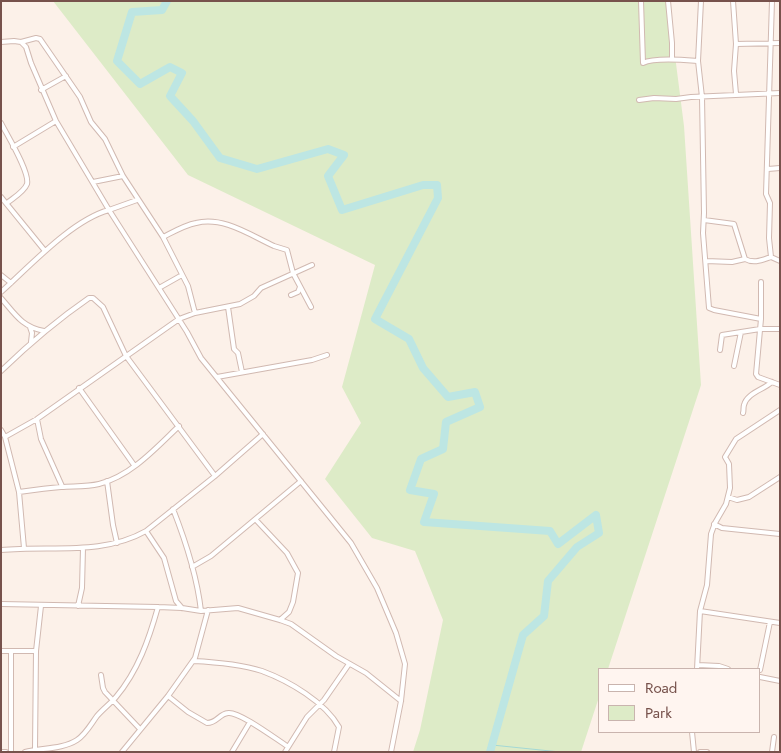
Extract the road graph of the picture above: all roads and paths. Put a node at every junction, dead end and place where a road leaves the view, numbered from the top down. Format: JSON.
{"nodes":[{"id":1,"x":641,"y":1,"type":"edge"},
{"id":2,"x":668,"y":1,"type":"edge"},
{"id":3,"x":701,"y":1,"type":"edge"},
{"id":4,"x":733,"y":1,"type":"edge"},
{"id":5,"x":772,"y":1,"type":"edge"},
{"id":6,"x":1,"y":42,"type":"edge"},
{"id":7,"x":21,"y":42,"type":"junction"},
{"id":8,"x":780,"y":43,"type":"edge"},
{"id":9,"x":736,"y":44,"type":"junction"},
{"id":10,"x":770,"y":44,"type":"junction"},
{"id":11,"x":672,"y":59,"type":"junction"},
{"id":12,"x":698,"y":61,"type":"junction"},
{"id":13,"x":66,"y":76,"type":"junction"},
{"id":14,"x":41,"y":90,"type":"junction"},
{"id":15,"x":780,"y":93,"type":"edge"},
{"id":16,"x":736,"y":94,"type":"junction"},
{"id":17,"x":769,"y":94,"type":"junction"},
{"id":18,"x":702,"y":97,"type":"junction"},
{"id":19,"x":639,"y":100,"type":"dead end"},
{"id":20,"x":56,"y":121,"type":"junction"},
{"id":21,"x":1,"y":123,"type":"edge"},
{"id":22,"x":13,"y":147,"type":"junction"},
{"id":23,"x":780,"y":168,"type":"edge"},
{"id":24,"x":768,"y":169,"type":"junction"},
{"id":25,"x":123,"y":176,"type":"junction"},
{"id":26,"x":93,"y":182,"type":"junction"},
{"id":27,"x":1,"y":197,"type":"edge"},
{"id":28,"x":137,"y":200,"type":"junction"},
{"id":29,"x":7,"y":203,"type":"junction"},
{"id":30,"x":109,"y":210,"type":"junction"},
{"id":31,"x":704,"y":220,"type":"junction"},
{"id":32,"x":163,"y":237,"type":"junction"},
{"id":33,"x":45,"y":251,"type":"junction"},
{"id":34,"x":771,"y":257,"type":"junction"},
{"id":35,"x":745,"y":259,"type":"junction"},
{"id":36,"x":706,"y":261,"type":"junction"},
{"id":37,"x":780,"y":262,"type":"edge"},
{"id":38,"x":312,"y":264,"type":"dead end"},
{"id":39,"x":293,"y":273,"type":"junction"},
{"id":40,"x":1,"y":275,"type":"edge"},
{"id":41,"x":182,"y":275,"type":"junction"},
{"id":42,"x":761,"y":282,"type":"dead end"},
{"id":43,"x":11,"y":283,"type":"junction"},
{"id":44,"x":299,"y":284,"type":"junction"},
{"id":45,"x":159,"y":288,"type":"junction"},
{"id":46,"x":1,"y":292,"type":"edge"},
{"id":47,"x":291,"y":295,"type":"dead end"},
{"id":48,"x":1,"y":298,"type":"edge"},
{"id":49,"x":228,"y":307,"type":"junction"},
{"id":50,"x":311,"y":308,"type":"dead end"},
{"id":51,"x":195,"y":313,"type":"junction"},
{"id":52,"x":179,"y":318,"type":"junction"},
{"id":53,"x":761,"y":320,"type":"junction"},
{"id":54,"x":30,"y":327,"type":"junction"},
{"id":55,"x":760,"y":329,"type":"junction"},
{"id":56,"x":780,"y":329,"type":"edge"},
{"id":57,"x":44,"y":331,"type":"junction"},
{"id":58,"x":741,"y":332,"type":"junction"},
{"id":59,"x":30,"y":343,"type":"junction"},
{"id":60,"x":720,"y":350,"type":"dead end"},
{"id":61,"x":327,"y":355,"type":"dead end"},
{"id":62,"x":126,"y":356,"type":"junction"},
{"id":63,"x":734,"y":366,"type":"dead end"},
{"id":64,"x":1,"y":370,"type":"edge"},
{"id":65,"x":242,"y":372,"type":"junction"},
{"id":66,"x":217,"y":377,"type":"junction"},
{"id":67,"x":772,"y":382,"type":"junction"},
{"id":68,"x":780,"y":385,"type":"edge"},
{"id":69,"x":79,"y":388,"type":"junction"},
{"id":70,"x":780,"y":410,"type":"edge"},
{"id":71,"x":743,"y":413,"type":"dead end"},
{"id":72,"x":37,"y":419,"type":"junction"},
{"id":73,"x":179,"y":426,"type":"junction"},
{"id":74,"x":1,"y":430,"type":"edge"},
{"id":75,"x":263,"y":434,"type":"junction"},
{"id":76,"x":5,"y":437,"type":"junction"},
{"id":77,"x":134,"y":465,"type":"junction"},
{"id":78,"x":215,"y":476,"type":"junction"},
{"id":79,"x":780,"y":477,"type":"edge"},
{"id":80,"x":107,"y":481,"type":"junction"},
{"id":81,"x":301,"y":481,"type":"junction"},
{"id":82,"x":62,"y":486,"type":"junction"},
{"id":83,"x":19,"y":492,"type":"junction"},
{"id":84,"x":728,"y":498,"type":"junction"},
{"id":85,"x":173,"y":509,"type":"junction"},
{"id":86,"x":256,"y":520,"type":"junction"},
{"id":87,"x":714,"y":524,"type":"junction"},
{"id":88,"x":146,"y":530,"type":"junction"},
{"id":89,"x":780,"y":534,"type":"edge"},
{"id":90,"x":117,"y":542,"type":"junction"},
{"id":91,"x":24,"y":548,"type":"junction"},
{"id":92,"x":83,"y":548,"type":"junction"},
{"id":93,"x":1,"y":550,"type":"edge"},
{"id":94,"x":192,"y":567,"type":"junction"},
{"id":95,"x":1,"y":604,"type":"edge"},
{"id":96,"x":40,"y":606,"type":"junction"},
{"id":97,"x":78,"y":606,"type":"junction"},
{"id":98,"x":158,"y":607,"type":"junction"},
{"id":99,"x":182,"y":608,"type":"junction"},
{"id":100,"x":208,"y":610,"type":"junction"},
{"id":101,"x":700,"y":611,"type":"junction"},
{"id":102,"x":201,"y":612,"type":"junction"},
{"id":103,"x":280,"y":620,"type":"junction"},
{"id":104,"x":770,"y":622,"type":"junction"},
{"id":105,"x":780,"y":623,"type":"edge"},
{"id":106,"x":1,"y":651,"type":"edge"},
{"id":107,"x":11,"y":651,"type":"junction"},
{"id":108,"x":36,"y":651,"type":"junction"},
{"id":109,"x":193,"y":661,"type":"junction"},
{"id":110,"x":349,"y":664,"type":"junction"},
{"id":111,"x":698,"y":667,"type":"edge"},
{"id":112,"x":725,"y":668,"type":"edge"},
{"id":113,"x":760,"y":668,"type":"edge"},
{"id":114,"x":101,"y":676,"type":"dead end"},
{"id":115,"x":761,"y":677,"type":"edge"},
{"id":116,"x":780,"y":681,"type":"edge"},
{"id":117,"x":168,"y":696,"type":"junction"},
{"id":118,"x":112,"y":700,"type":"junction"},
{"id":119,"x":402,"y":701,"type":"junction"},
{"id":120,"x":320,"y":704,"type":"junction"},
{"id":121,"x":250,"y":722,"type":"junction"},
{"id":122,"x":140,"y":729,"type":"junction"},
{"id":123,"x":692,"y":733,"type":"edge"},
{"id":124,"x":774,"y":736,"type":"dead end"},
{"id":125,"x":287,"y":746,"type":"junction"},
{"id":126,"x":35,"y":750,"type":"junction"},
{"id":127,"x":1,"y":752,"type":"edge"},
{"id":128,"x":6,"y":752,"type":"edge"},
{"id":129,"x":11,"y":752,"type":"edge"},
{"id":130,"x":25,"y":752,"type":"edge"},
{"id":131,"x":122,"y":752,"type":"edge"},
{"id":132,"x":232,"y":752,"type":"edge"},
{"id":133,"x":284,"y":752,"type":"edge"},
{"id":134,"x":334,"y":752,"type":"edge"},
{"id":135,"x":391,"y":752,"type":"edge"},
{"id":136,"x":694,"y":752,"type":"edge"},
{"id":137,"x":700,"y":752,"type":"edge"},
{"id":138,"x":707,"y":752,"type":"edge"},
{"id":139,"x":772,"y":752,"type":"edge"}],
"edges":[{"from":1,"to":11,"type":"street"},
{"from":2,"to":11,"type":"street"},
{"from":3,"to":12,"type":"street"},
{"from":4,"to":9,"type":"street"},
{"from":5,"to":10,"type":"street"},
{"from":6,"to":7,"type":"street"},
{"from":7,"to":13,"type":"street"},
{"from":7,"to":14,"type":"street"},
{"from":8,"to":10,"type":"street"},
{"from":9,"to":10,"type":"street"},
{"from":9,"to":16,"type":"street"},
{"from":10,"to":17,"type":"street"},
{"from":11,"to":12,"type":"street"},
{"from":12,"to":18,"type":"street"},
{"from":13,"to":14,"type":"street"},
{"from":13,"to":25,"type":"street"},
{"from":14,"to":20,"type":"street"},
{"from":15,"to":17,"type":"street"},
{"from":16,"to":17,"type":"street"},
{"from":16,"to":18,"type":"street"},
{"from":17,"to":24,"type":"street"},
{"from":18,"to":19,"type":"street"},
{"from":18,"to":31,"type":"street"},
{"from":20,"to":22,"type":"street"},
{"from":20,"to":26,"type":"street"},
{"from":21,"to":22,"type":"street"},
{"from":22,"to":29,"type":"street"},
{"from":23,"to":24,"type":"street"},
{"from":24,"to":34,"type":"street"},
{"from":25,"to":26,"type":"street"},
{"from":25,"to":28,"type":"street"},
{"from":26,"to":30,"type":"street"},
{"from":27,"to":29,"type":"street"},
{"from":28,"to":30,"type":"street"},
{"from":28,"to":32,"type":"street"},
{"from":29,"to":33,"type":"street"},
{"from":30,"to":33,"type":"street"},
{"from":30,"to":45,"type":"street"},
{"from":31,"to":35,"type":"street"},
{"from":31,"to":36,"type":"street"},
{"from":32,"to":39,"type":"street"},
{"from":32,"to":41,"type":"street"},
{"from":33,"to":43,"type":"street"},
{"from":34,"to":35,"type":"street"},
{"from":34,"to":37,"type":"street"},
{"from":35,"to":36,"type":"street"},
{"from":36,"to":53,"type":"street"},
{"from":38,"to":39,"type":"street"},
{"from":39,"to":44,"type":"street"},
{"from":39,"to":49,"type":"street"},
{"from":40,"to":43,"type":"street"},
{"from":41,"to":45,"type":"street"},
{"from":41,"to":51,"type":"street"},
{"from":42,"to":53,"type":"street"},
{"from":43,"to":46,"type":"street"},
{"from":44,"to":47,"type":"street"},
{"from":44,"to":50,"type":"street"},
{"from":45,"to":52,"type":"street"},
{"from":48,"to":54,"type":"street"},
{"from":49,"to":51,"type":"street"},
{"from":49,"to":65,"type":"street"},
{"from":51,"to":52,"type":"street"},
{"from":52,"to":62,"type":"street"},
{"from":52,"to":66,"type":"street"},
{"from":53,"to":55,"type":"street"},
{"from":54,"to":57,"type":"street"},
{"from":54,"to":59,"type":"street"},
{"from":55,"to":56,"type":"street"},
{"from":55,"to":58,"type":"street"},
{"from":55,"to":67,"type":"street"},
{"from":57,"to":59,"type":"street"},
{"from":57,"to":62,"type":"street"},
{"from":58,"to":60,"type":"street"},
{"from":58,"to":63,"type":"street"},
{"from":59,"to":64,"type":"street"},
{"from":61,"to":65,"type":"street"},
{"from":62,"to":69,"type":"street"},
{"from":62,"to":73,"type":"street"},
{"from":65,"to":66,"type":"street"},
{"from":66,"to":75,"type":"street"},
{"from":67,"to":68,"type":"street"},
{"from":67,"to":71,"type":"street"},
{"from":69,"to":72,"type":"street"},
{"from":69,"to":77,"type":"street"},
{"from":70,"to":84,"type":"street"},
{"from":72,"to":76,"type":"street"},
{"from":72,"to":82,"type":"street"},
{"from":73,"to":77,"type":"street"},
{"from":73,"to":78,"type":"street"},
{"from":74,"to":76,"type":"street"},
{"from":75,"to":78,"type":"street"},
{"from":75,"to":81,"type":"street"},
{"from":76,"to":83,"type":"street"},
{"from":77,"to":80,"type":"street"},
{"from":78,"to":85,"type":"street"},
{"from":79,"to":84,"type":"street"},
{"from":80,"to":82,"type":"street"},
{"from":80,"to":90,"type":"street"},
{"from":81,"to":86,"type":"street"},
{"from":81,"to":119,"type":"street"},
{"from":82,"to":83,"type":"street"},
{"from":83,"to":91,"type":"street"},
{"from":84,"to":87,"type":"street"},
{"from":85,"to":88,"type":"street"},
{"from":85,"to":94,"type":"street"},
{"from":86,"to":94,"type":"street"},
{"from":86,"to":103,"type":"street"},
{"from":87,"to":89,"type":"street"},
{"from":87,"to":101,"type":"street"},
{"from":88,"to":90,"type":"street"},
{"from":88,"to":99,"type":"street"},
{"from":90,"to":92,"type":"street"},
{"from":91,"to":92,"type":"street"},
{"from":91,"to":93,"type":"street"},
{"from":92,"to":97,"type":"street"},
{"from":94,"to":102,"type":"street"},
{"from":95,"to":96,"type":"street"},
{"from":96,"to":97,"type":"street"},
{"from":96,"to":108,"type":"street"},
{"from":97,"to":98,"type":"street"},
{"from":98,"to":99,"type":"street"},
{"from":98,"to":118,"type":"street"},
{"from":99,"to":102,"type":"street"},
{"from":100,"to":102,"type":"street"},
{"from":100,"to":103,"type":"street"},
{"from":100,"to":109,"type":"street"},
{"from":101,"to":104,"type":"street"},
{"from":101,"to":111,"type":"street"},
{"from":103,"to":110,"type":"street"},
{"from":104,"to":105,"type":"street"},
{"from":104,"to":113,"type":"street"},
{"from":106,"to":107,"type":"street"},
{"from":107,"to":108,"type":"street"},
{"from":107,"to":129,"type":"street"},
{"from":108,"to":126,"type":"street"},
{"from":109,"to":117,"type":"street"},
{"from":109,"to":120,"type":"street"},
{"from":110,"to":119,"type":"street"},
{"from":110,"to":120,"type":"street"},
{"from":111,"to":112,"type":"street"},
{"from":114,"to":118,"type":"street"},
{"from":115,"to":116,"type":"street"},
{"from":117,"to":121,"type":"street"},
{"from":117,"to":122,"type":"street"},
{"from":118,"to":122,"type":"street"},
{"from":118,"to":126,"type":"street"},
{"from":119,"to":135,"type":"street"},
{"from":120,"to":125,"type":"street"},
{"from":120,"to":134,"type":"street"},
{"from":121,"to":125,"type":"street"},
{"from":121,"to":132,"type":"street"},
{"from":122,"to":131,"type":"street"},
{"from":123,"to":136,"type":"street"},
{"from":124,"to":139,"type":"street"},
{"from":125,"to":133,"type":"street"},
{"from":126,"to":130,"type":"street"},
{"from":127,"to":128,"type":"street"},
{"from":137,"to":138,"type":"street"}]}
